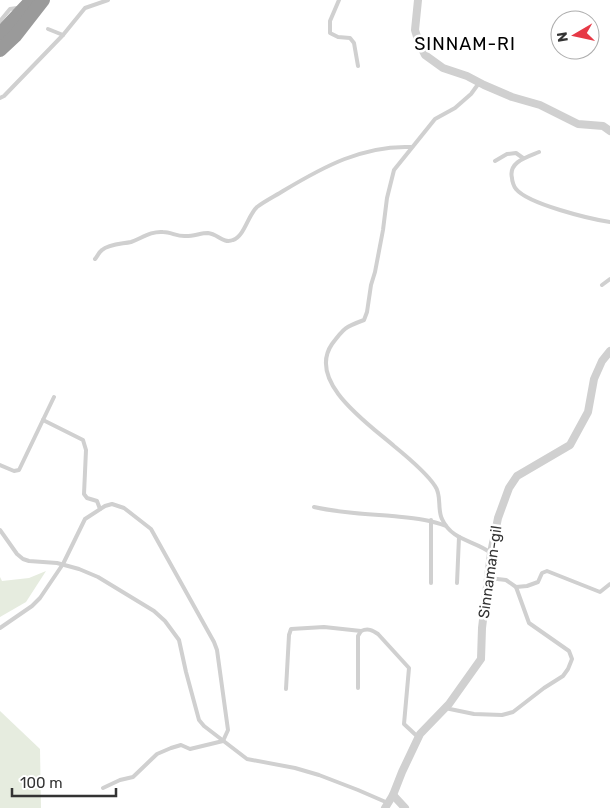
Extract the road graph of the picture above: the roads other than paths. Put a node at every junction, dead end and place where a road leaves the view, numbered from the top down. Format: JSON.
{"nodes":[{"id":1,"x":32,"y":0,"type":"edge"},
{"id":2,"x":43,"y":0,"type":"edge"},
{"id":3,"x":108,"y":0,"type":"edge"},
{"id":4,"x":340,"y":0,"type":"edge"},
{"id":5,"x":418,"y":0,"type":"edge"},
{"id":6,"x":17,"y":8,"type":"dead end"},
{"id":7,"x":0,"y":21,"type":"edge"},
{"id":8,"x":48,"y":29,"type":"dead end"},
{"id":9,"x":0,"y":34,"type":"edge"},
{"id":10,"x":63,"y":35,"type":"junction"},
{"id":11,"x":0,"y":50,"type":"edge"},
{"id":12,"x":358,"y":66,"type":"dead end"},
{"id":13,"x":479,"y":83,"type":"junction"},
{"id":14,"x":0,"y":98,"type":"edge"},
{"id":15,"x":610,"y":131,"type":"edge"},
{"id":16,"x":411,"y":147,"type":"junction"},
{"id":17,"x":539,"y":152,"type":"dead end"},
{"id":18,"x":523,"y":158,"type":"junction"},
{"id":19,"x":495,"y":161,"type":"dead end"},
{"id":20,"x":610,"y":222,"type":"edge"},
{"id":21,"x":95,"y":259,"type":"dead end"},
{"id":22,"x":610,"y":279,"type":"edge"},
{"id":23,"x":602,"y":285,"type":"dead end"},
{"id":24,"x":610,"y":351,"type":"edge"},
{"id":25,"x":54,"y":397,"type":"dead end"},
{"id":26,"x":43,"y":420,"type":"junction"},
{"id":27,"x":0,"y":465,"type":"edge"},
{"id":28,"x":314,"y":506,"type":"dead end"},
{"id":29,"x":100,"y":509,"type":"junction"},
{"id":30,"x":432,"y":520,"type":"junction"},
{"id":31,"x":446,"y":526,"type":"junction"},
{"id":32,"x":0,"y":530,"type":"edge"},
{"id":33,"x":458,"y":537,"type":"junction"},
{"id":34,"x":491,"y":553,"type":"junction"},
{"id":35,"x":63,"y":564,"type":"junction"},
{"id":36,"x":488,"y":578,"type":"junction"},
{"id":37,"x":430,"y":583,"type":"dead end"},
{"id":38,"x":457,"y":583,"type":"dead end"},
{"id":39,"x":610,"y":584,"type":"edge"},
{"id":40,"x":516,"y":587,"type":"junction"},
{"id":41,"x":0,"y":628,"type":"edge"},
{"id":42,"x":360,"y":631,"type":"junction"},
{"id":43,"x":286,"y":688,"type":"dead end"},
{"id":44,"x":358,"y":688,"type":"dead end"},
{"id":45,"x":445,"y":708,"type":"junction"},
{"id":46,"x":419,"y":738,"type":"junction"},
{"id":47,"x":223,"y":740,"type":"junction"},
{"id":48,"x":103,"y":788,"type":"dead end"},
{"id":49,"x":393,"y":795,"type":"junction"},
{"id":50,"x":386,"y":806,"type":"edge"},
{"id":51,"x":405,"y":808,"type":"edge"}],
"edges":[{"from":1,"to":9,"type":"highway"},
{"from":2,"to":11,"type":"highway"},
{"from":3,"to":10,"type":"lane"},
{"from":4,"to":12,"type":"lane"},
{"from":5,"to":13,"type":"street"},
{"from":6,"to":7,"type":"lane"},
{"from":8,"to":10,"type":"lane"},
{"from":10,"to":14,"type":"lane"},
{"from":13,"to":15,"type":"street"},
{"from":13,"to":16,"type":"lane"},
{"from":16,"to":21,"type":"lane"},
{"from":16,"to":31,"type":"lane"},
{"from":17,"to":18,"type":"lane"},
{"from":18,"to":19,"type":"lane"},
{"from":18,"to":20,"type":"lane"},
{"from":22,"to":23,"type":"lane"},
{"from":24,"to":34,"type":"street","name":"Sinnaman-gil"},
{"from":25,"to":26,"type":"lane"},
{"from":26,"to":27,"type":"lane"},
{"from":26,"to":29,"type":"lane"},
{"from":28,"to":30,"type":"lane"},
{"from":29,"to":35,"type":"lane"},
{"from":29,"to":47,"type":"lane"},
{"from":30,"to":31,"type":"lane"},
{"from":30,"to":37,"type":"lane"},
{"from":31,"to":33,"type":"lane"},
{"from":32,"to":35,"type":"lane"},
{"from":33,"to":34,"type":"lane"},
{"from":33,"to":38,"type":"lane"},
{"from":34,"to":36,"type":"street","name":"Sinnaman-gil"},
{"from":35,"to":41,"type":"lane"},
{"from":35,"to":47,"type":"lane"},
{"from":36,"to":40,"type":"lane"},
{"from":36,"to":45,"type":"street","name":"Sinnaman-gil"},
{"from":39,"to":40,"type":"lane"},
{"from":40,"to":45,"type":"lane"},
{"from":42,"to":43,"type":"lane"},
{"from":42,"to":44,"type":"lane"},
{"from":42,"to":46,"type":"lane"},
{"from":45,"to":46,"type":"street","name":"Sinnaman-gil"},
{"from":46,"to":49,"type":"street","name":"Sinnaman-gil"},
{"from":47,"to":48,"type":"lane"},
{"from":47,"to":50,"type":"lane"},
{"from":49,"to":50,"type":"street","name":"Sinnaman-gil"},
{"from":49,"to":51,"type":"street"}]}
